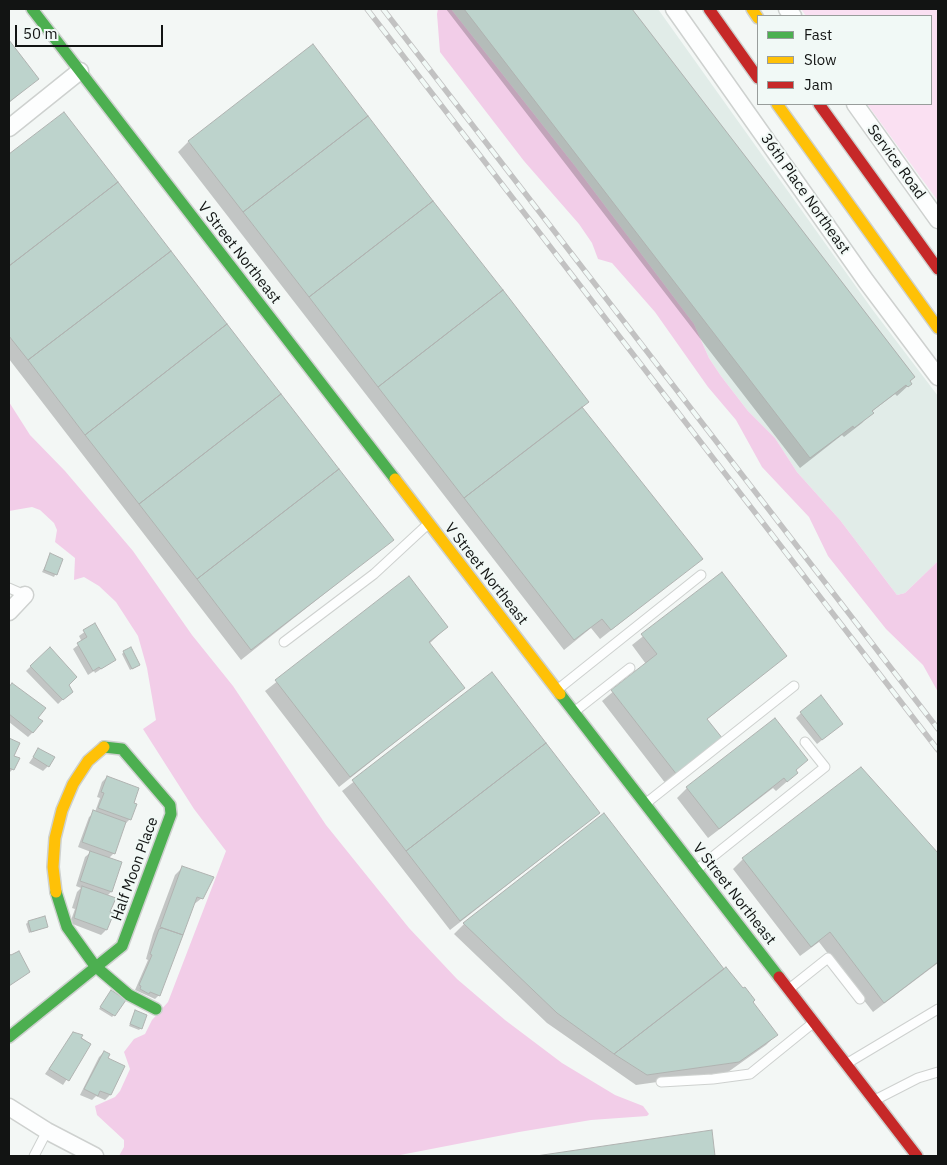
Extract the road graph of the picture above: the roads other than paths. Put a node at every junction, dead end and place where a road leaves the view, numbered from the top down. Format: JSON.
{"nodes":[{"id":1,"x":32,"y":9,"type":"edge"},
{"id":2,"x":674,"y":9,"type":"edge"},
{"id":3,"x":709,"y":9,"type":"edge"},
{"id":4,"x":80,"y":71,"type":"junction"},
{"id":5,"x":757,"y":77,"type":"edge"},
{"id":6,"x":778,"y":105,"type":"edge"},
{"id":7,"x":820,"y":105,"type":"edge"},
{"id":8,"x":856,"y":105,"type":"edge"},
{"id":9,"x":9,"y":128,"type":"edge"},
{"id":10,"x":938,"y":220,"type":"edge"},
{"id":11,"x":938,"y":269,"type":"edge"},
{"id":12,"x":938,"y":328,"type":"edge"},
{"id":13,"x":938,"y":377,"type":"edge"},
{"id":14,"x":429,"y":524,"type":"junction"},
{"id":15,"x":701,"y":574,"type":"dead end"},
{"id":16,"x":9,"y":588,"type":"edge"},
{"id":17,"x":25,"y":596,"type":"joint"},
{"id":18,"x":9,"y":612,"type":"edge"},
{"id":19,"x":284,"y":642,"type":"dead end"},
{"id":20,"x":630,"y":668,"type":"dead end"},
{"id":21,"x":794,"y":686,"type":"dead end"},
{"id":22,"x":557,"y":690,"type":"junction"},
{"id":23,"x":574,"y":712,"type":"junction"},
{"id":24,"x":805,"y":742,"type":"dead end"},
{"id":25,"x":645,"y":804,"type":"junction"},
{"id":26,"x":696,"y":870,"type":"junction"},
{"id":27,"x":94,"y":966,"type":"junction"},
{"id":28,"x":788,"y":990,"type":"junction"},
{"id":29,"x":860,"y":999,"type":"dead end"},
{"id":30,"x":156,"y":1009,"type":"dead end"},
{"id":31,"x":938,"y":1009,"type":"edge"},
{"id":32,"x":814,"y":1022,"type":"junction"},
{"id":33,"x":9,"y":1037,"type":"edge"},
{"id":34,"x":846,"y":1064,"type":"junction"},
{"id":35,"x":938,"y":1072,"type":"edge"},
{"id":36,"x":661,"y":1082,"type":"dead end"},
{"id":37,"x":874,"y":1100,"type":"junction"},
{"id":38,"x":9,"y":1107,"type":"edge"},
{"id":39,"x":47,"y":1131,"type":"junction"},
{"id":40,"x":34,"y":1156,"type":"edge"},
{"id":41,"x":95,"y":1156,"type":"edge"},
{"id":42,"x":917,"y":1156,"type":"edge"}],
"edges":[{"from":1,"to":4,"type":"main road","name":"V Street Northeast"},
{"from":2,"to":13,"type":"street","name":"36th Place Northeast"},
{"from":3,"to":5,"type":"main road"},
{"from":4,"to":9,"type":"street"},
{"from":4,"to":14,"type":"main road","name":"V Street Northeast"},
{"from":6,"to":12,"type":"main road"},
{"from":7,"to":11,"type":"main road"},
{"from":8,"to":10,"type":"street","name":"Service Road"},
{"from":14,"to":19,"type":"lane"},
{"from":14,"to":22,"type":"main road","name":"V Street Northeast"},
{"from":15,"to":22,"type":"lane"},
{"from":16,"to":17,"type":"lane"},
{"from":17,"to":18,"type":"street"},
{"from":20,"to":23,"type":"lane"},
{"from":21,"to":25,"type":"lane"},
{"from":22,"to":23,"type":"main road","name":"V Street Northeast"},
{"from":23,"to":25,"type":"main road","name":"V Street Northeast"},
{"from":24,"to":26,"type":"lane"},
{"from":25,"to":26,"type":"main road","name":"V Street Northeast"},
{"from":26,"to":28,"type":"main road","name":"V Street Northeast"},
{"from":27,"to":27,"type":"main road","name":"Half Moon Place"},
{"from":27,"to":30,"type":"main road","name":"Half Moon Place"},
{"from":27,"to":33,"type":"main road","name":"Half Moon Place"},
{"from":28,"to":29,"type":"lane"},
{"from":28,"to":32,"type":"main road","name":"V Street Northeast"},
{"from":31,"to":34,"type":"lane"},
{"from":32,"to":34,"type":"main road","name":"V Street Northeast"},
{"from":32,"to":36,"type":"lane"},
{"from":34,"to":37,"type":"main road","name":"V Street Northeast"},
{"from":35,"to":37,"type":"lane"},
{"from":37,"to":42,"type":"main road","name":"V Street Northeast"},
{"from":38,"to":39,"type":"street"},
{"from":39,"to":40,"type":"lane"},
{"from":39,"to":41,"type":"street"}]}
